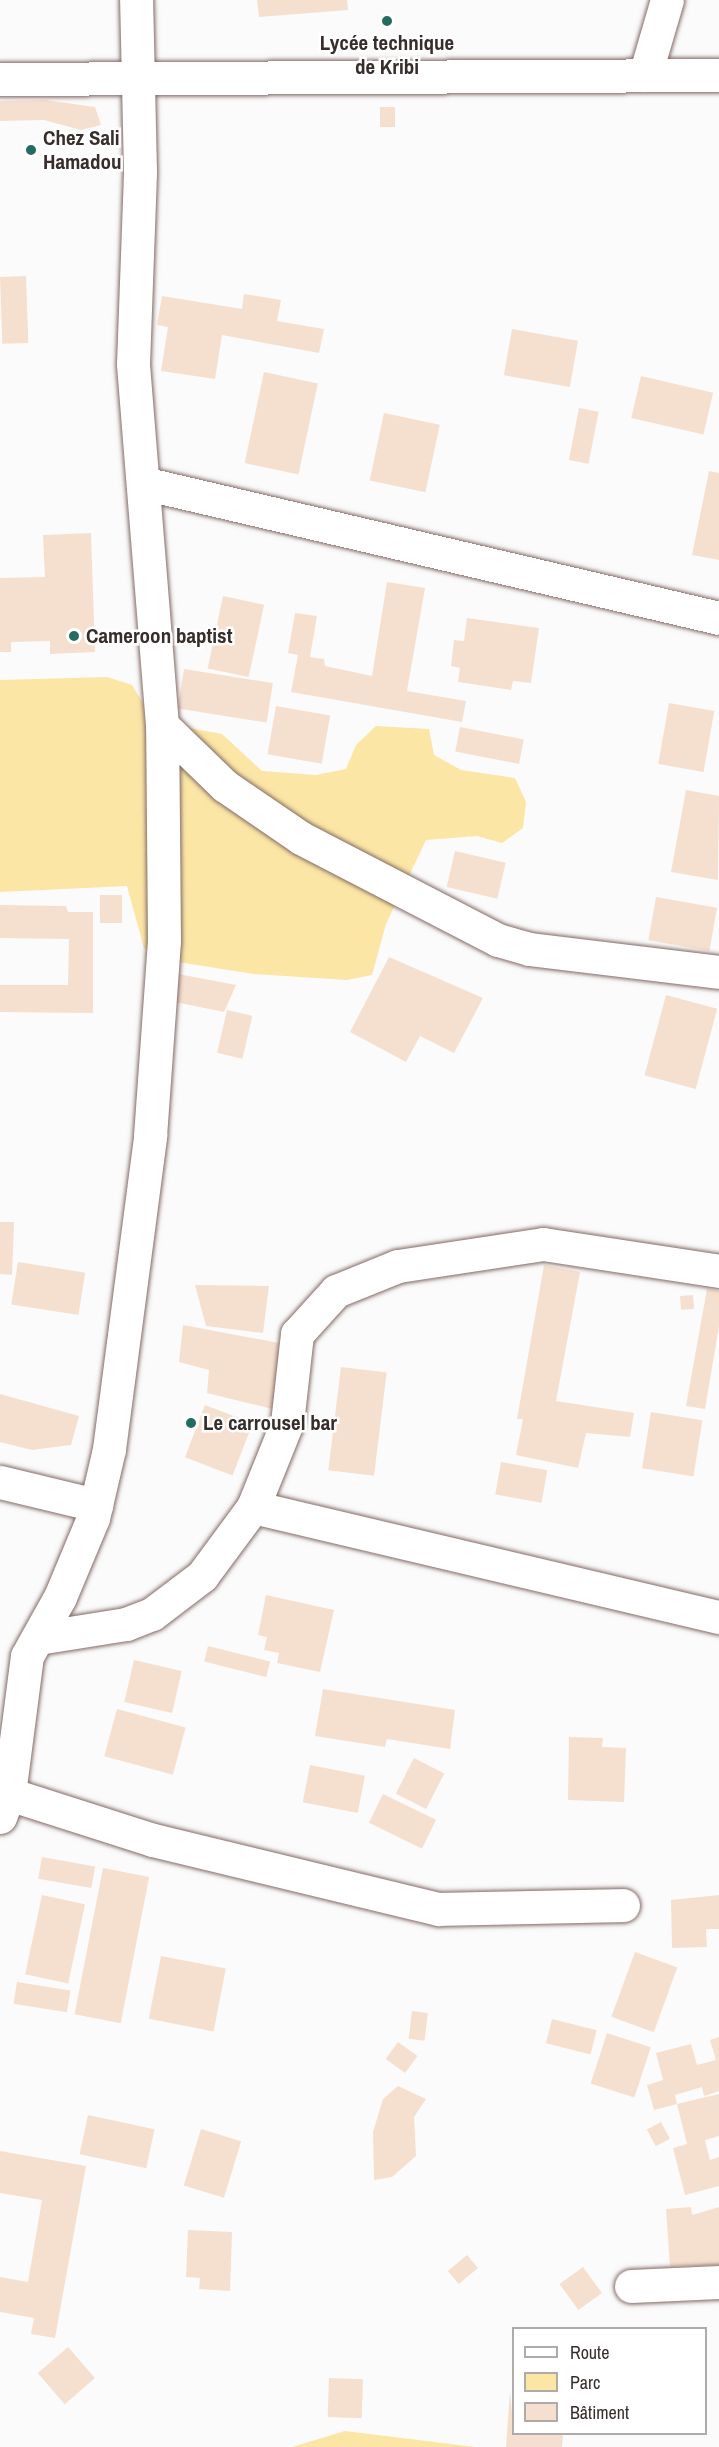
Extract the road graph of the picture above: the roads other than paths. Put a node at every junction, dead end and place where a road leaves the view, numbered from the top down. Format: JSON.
{"nodes":[{"id":1,"x":136,"y":0,"type":"edge"},
{"id":2,"x":667,"y":0,"type":"edge"},
{"id":3,"x":138,"y":75,"type":"junction"},
{"id":4,"x":645,"y":75,"type":"junction"},
{"id":5,"x":719,"y":75,"type":"edge"},
{"id":6,"x":0,"y":79,"type":"edge"},
{"id":7,"x":143,"y":483,"type":"junction"},
{"id":8,"x":719,"y":618,"type":"edge"},
{"id":9,"x":162,"y":724,"type":"junction"},
{"id":10,"x":719,"y":972,"type":"edge"},
{"id":11,"x":719,"y":1271,"type":"edge"},
{"id":12,"x":0,"y":1482,"type":"edge"},
{"id":13,"x":96,"y":1505,"type":"junction"},
{"id":14,"x":253,"y":1507,"type":"junction"},
{"id":15,"x":719,"y":1617,"type":"edge"},
{"id":16,"x":21,"y":1646,"type":"edge"},
{"id":17,"x":5,"y":1805,"type":"edge"},
{"id":18,"x":623,"y":1905,"type":"dead end"},
{"id":19,"x":719,"y":2282,"type":"edge"},
{"id":20,"x":631,"y":2286,"type":"dead end"}],
"edges":[{"from":1,"to":3,"type":"street"},
{"from":2,"to":4,"type":"street"},
{"from":3,"to":4,"type":"street"},
{"from":3,"to":6,"type":"street"},
{"from":3,"to":7,"type":"street"},
{"from":4,"to":5,"type":"street"},
{"from":7,"to":8,"type":"street"},
{"from":7,"to":9,"type":"street"},
{"from":9,"to":10,"type":"street"},
{"from":9,"to":13,"type":"street"},
{"from":11,"to":14,"type":"street"},
{"from":12,"to":13,"type":"street"},
{"from":13,"to":16,"type":"street"},
{"from":14,"to":15,"type":"street"},
{"from":14,"to":16,"type":"street"},
{"from":16,"to":17,"type":"street"},
{"from":17,"to":18,"type":"street"},
{"from":19,"to":20,"type":"street"}]}
